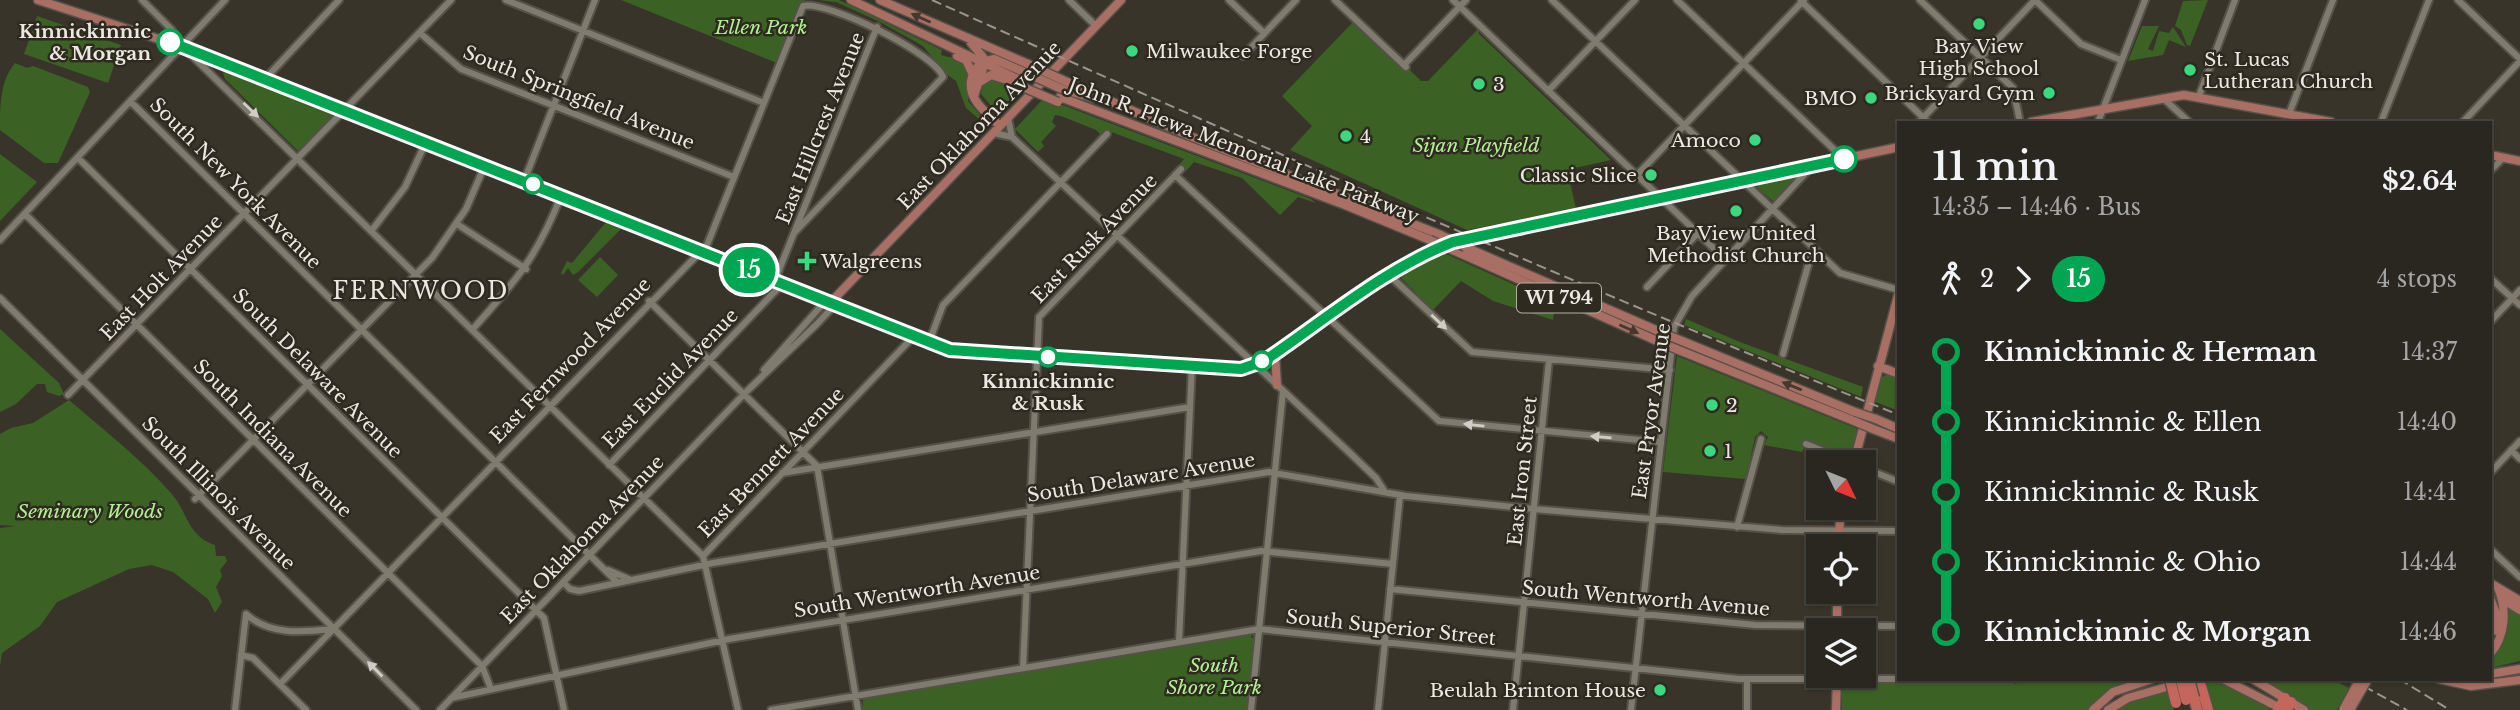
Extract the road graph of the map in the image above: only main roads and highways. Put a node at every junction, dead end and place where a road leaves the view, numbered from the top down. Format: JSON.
{"nodes":[{"id":1,"x":38,"y":0,"type":"edge"},
{"id":2,"x":58,"y":0,"type":"edge"},
{"id":3,"x":852,"y":0,"type":"edge"},
{"id":4,"x":880,"y":0,"type":"edge"},
{"id":5,"x":1121,"y":0,"type":"edge"},
{"id":6,"x":68,"y":7,"type":"junction"},
{"id":7,"x":890,"y":19,"type":"junction"},
{"id":8,"x":961,"y":36,"type":"junction"},
{"id":9,"x":983,"y":63,"type":"junction"},
{"id":10,"x":973,"y":75,"type":"junction"},
{"id":11,"x":1023,"y":75,"type":"junction"},
{"id":12,"x":976,"y":85,"type":"junction"},
{"id":13,"x":1062,"y":93,"type":"junction"},
{"id":14,"x":974,"y":96,"type":"junction"},
{"id":15,"x":2037,"y":121,"type":"edge"},
{"id":16,"x":2326,"y":121,"type":"edge"},
{"id":17,"x":997,"y":130,"type":"junction"},
{"id":18,"x":1897,"y":147,"type":"edge"},
{"id":19,"x":2492,"y":155,"type":"edge"},
{"id":20,"x":2520,"y":161,"type":"edge"},
{"id":21,"x":1897,"y":298,"type":"edge"},
{"id":22,"x":831,"y":302,"type":"junction"},
{"id":23,"x":1275,"y":354,"type":"junction"},
{"id":24,"x":1878,"y":366,"type":"junction"},
{"id":25,"x":1897,"y":373,"type":"edge"},
{"id":26,"x":1280,"y":388,"type":"road end"},
{"id":27,"x":1897,"y":428,"type":"edge"},
{"id":28,"x":1897,"y":438,"type":"edge"},
{"id":29,"x":1855,"y":450,"type":"edge"},
{"id":30,"x":2492,"y":590,"type":"edge"},
{"id":31,"x":2504,"y":600,"type":"junction"},
{"id":32,"x":2520,"y":601,"type":"edge"},
{"id":33,"x":2520,"y":610,"type":"edge"},
{"id":34,"x":2492,"y":640,"type":"edge"},
{"id":35,"x":2492,"y":651,"type":"edge"},
{"id":36,"x":2520,"y":668,"type":"edge"},
{"id":37,"x":2492,"y":674,"type":"edge"},
{"id":38,"x":2520,"y":680,"type":"edge"},
{"id":39,"x":2146,"y":681,"type":"edge"},
{"id":40,"x":2172,"y":681,"type":"edge"},
{"id":41,"x":2182,"y":681,"type":"edge"},
{"id":42,"x":2189,"y":681,"type":"edge"},
{"id":43,"x":2191,"y":681,"type":"edge"},
{"id":44,"x":2197,"y":681,"type":"edge"},
{"id":45,"x":2228,"y":681,"type":"edge"},
{"id":46,"x":2255,"y":681,"type":"edge"},
{"id":47,"x":2359,"y":681,"type":"edge"},
{"id":48,"x":2367,"y":681,"type":"edge"},
{"id":49,"x":2448,"y":681,"type":"edge"},
{"id":50,"x":1836,"y":688,"type":"edge"},
{"id":51,"x":2188,"y":703,"type":"edge"},
{"id":52,"x":2284,"y":706,"type":"edge"},
{"id":53,"x":1836,"y":710,"type":"edge"},
{"id":54,"x":2093,"y":710,"type":"edge"},
{"id":55,"x":2108,"y":710,"type":"edge"},
{"id":56,"x":2197,"y":710,"type":"edge"},
{"id":57,"x":2208,"y":710,"type":"edge"},
{"id":58,"x":2304,"y":710,"type":"edge"},
{"id":59,"x":2343,"y":710,"type":"edge"},
{"id":60,"x":2350,"y":710,"type":"edge"}],
"edges":[{"from":1,"to":6,"type":"main road"},
{"from":2,"to":6,"type":"main road"},
{"from":3,"to":7,"type":"main road","name":"John R. Plewa Memorial Lake Parkway","number":"WI 794"},
{"from":8,"to":4,"type":"main road","name":"John R. Plewa Memorial Lake Parkway","number":"WI 794","one_way":true},
{"from":5,"to":17,"type":"main road","name":"East Oklahoma Avenue"},
{"from":6,"to":22,"type":"main road"},
{"from":7,"to":9,"type":"main road","name":"John R. Plewa Memorial Lake Parkway","number":"WI 794"},
{"from":7,"to":10,"type":"main road"},
{"from":8,"to":9,"type":"main road"},
{"from":8,"to":11,"type":"main road","name":"John R. Plewa Memorial Lake Parkway","number":"WI 794"},
{"from":9,"to":10,"type":"main road"},
{"from":9,"to":11,"type":"main road","name":"John R. Plewa Memorial Lake Parkway","number":"WI 794"},
{"from":9,"to":12,"type":"main road"},
{"from":10,"to":14,"type":"main road"},
{"from":11,"to":12,"type":"main road"},
{"from":11,"to":13,"type":"main road","name":"John R. Plewa Memorial Lake Parkway","number":"WI 794"},
{"from":11,"to":13,"type":"main road","name":"John R. Plewa Memorial Lake Parkway","number":"WI 794","bridge":true},
{"from":12,"to":14,"type":"main road"},
{"from":27,"to":13,"type":"main road","name":"John R. Plewa Memorial Lake Parkway","number":"WI 794","one_way":true,"bridge":true},
{"from":13,"to":28,"type":"main road","name":"John R. Plewa Memorial Lake Parkway","number":"WI 794","one_way":true,"bridge":true},
{"from":14,"to":17,"type":"main road"},
{"from":15,"to":16,"type":"main road"},
{"from":17,"to":22,"type":"main road","name":"East Oklahoma Avenue"},
{"from":18,"to":23,"type":"main road"},
{"from":19,"to":20,"type":"main road"},
{"from":21,"to":24,"type":"main road"},
{"from":22,"to":23,"type":"main road"},
{"from":23,"to":26,"type":"main road"},
{"from":24,"to":25,"type":"main road"},
{"from":24,"to":29,"type":"main road"},
{"from":30,"to":31,"type":"main road"},
{"from":30,"to":32,"type":"main road"},
{"from":30,"to":34,"type":"main road"},
{"from":31,"to":33,"type":"main road"},
{"from":31,"to":35,"type":"main road"},
{"from":36,"to":37,"type":"main road"},
{"from":38,"to":49,"type":"main road"},
{"from":39,"to":54,"type":"main road"},
{"from":40,"to":51,"type":"highway","bridge":true},
{"from":41,"to":51,"type":"highway","bridge":true},
{"from":42,"to":51,"type":"highway","bridge":true},
{"from":43,"to":55,"type":"main road"},
{"from":44,"to":51,"type":"highway"},
{"from":45,"to":52,"type":"main road"},
{"from":46,"to":52,"type":"main road"},
{"from":47,"to":59,"type":"main road","bridge":true},
{"from":48,"to":60,"type":"main road","bridge":true},
{"from":50,"to":53,"type":"main road"},
{"from":51,"to":56,"type":"highway"},
{"from":51,"to":57,"type":"highway"},
{"from":52,"to":58,"type":"main road"}]}
